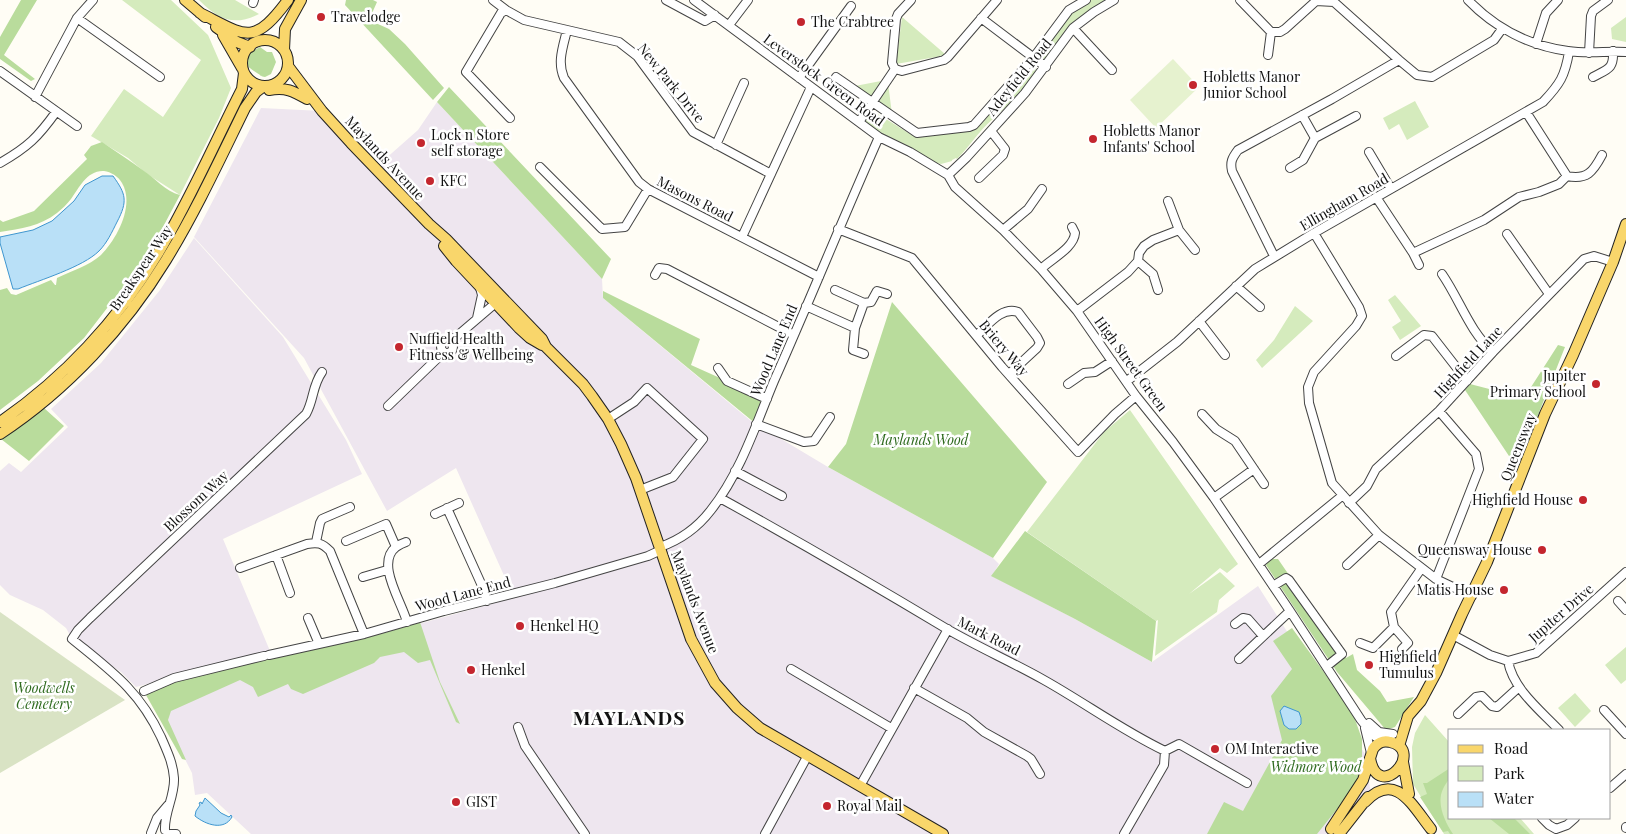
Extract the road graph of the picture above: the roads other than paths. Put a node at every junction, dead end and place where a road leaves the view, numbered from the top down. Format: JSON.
{"nodes":[{"id":1,"x":93,"y":0,"type":"edge"},
{"id":2,"x":185,"y":0,"type":"edge"},
{"id":3,"x":288,"y":0,"type":"edge"},
{"id":4,"x":301,"y":0,"type":"edge"},
{"id":5,"x":493,"y":0,"type":"edge"},
{"id":6,"x":666,"y":0,"type":"edge"},
{"id":7,"x":694,"y":0,"type":"edge"},
{"id":8,"x":748,"y":0,"type":"edge"},
{"id":9,"x":911,"y":0,"type":"edge"},
{"id":10,"x":997,"y":0,"type":"edge"},
{"id":11,"x":1086,"y":0,"type":"edge"},
{"id":12,"x":1114,"y":0,"type":"edge"},
{"id":13,"x":1240,"y":0,"type":"edge"},
{"id":14,"x":1468,"y":0,"type":"edge"},
{"id":15,"x":1558,"y":0,"type":"edge"},
{"id":16,"x":1608,"y":0,"type":"edge"},
{"id":17,"x":851,"y":6,"type":"dead end"},
{"id":18,"x":506,"y":10,"type":"junction"},
{"id":19,"x":200,"y":13,"type":"junction"},
{"id":20,"x":715,"y":15,"type":"junction"},
{"id":21,"x":77,"y":18,"type":"junction"},
{"id":22,"x":981,"y":18,"type":"junction"},
{"id":23,"x":729,"y":25,"type":"junction"},
{"id":24,"x":1073,"y":28,"type":"junction"},
{"id":25,"x":1502,"y":29,"type":"junction"},
{"id":26,"x":567,"y":30,"type":"junction"},
{"id":27,"x":221,"y":32,"type":"junction"},
{"id":28,"x":1271,"y":32,"type":"junction"},
{"id":29,"x":255,"y":44,"type":"junction"},
{"id":30,"x":1536,"y":44,"type":"junction"},
{"id":31,"x":284,"y":50,"type":"junction"},
{"id":32,"x":1613,"y":51,"type":"junction"},
{"id":33,"x":1569,"y":52,"type":"junction"},
{"id":34,"x":1589,"y":52,"type":"junction"},
{"id":35,"x":1626,"y":52,"type":"edge"},
{"id":36,"x":1268,"y":55,"type":"dead end"},
{"id":37,"x":1034,"y":58,"type":"junction"},
{"id":38,"x":1399,"y":60,"type":"junction"},
{"id":39,"x":288,"y":66,"type":"junction"},
{"id":40,"x":1046,"y":67,"type":"junction"},
{"id":41,"x":895,"y":69,"type":"junction"},
{"id":42,"x":243,"y":70,"type":"junction"},
{"id":43,"x":1112,"y":70,"type":"dead end"},
{"id":44,"x":0,"y":71,"type":"edge"},
{"id":45,"x":160,"y":77,"type":"dead end"},
{"id":46,"x":836,"y":77,"type":"dead end"},
{"id":47,"x":1593,"y":77,"type":"dead end"},
{"id":48,"x":799,"y":78,"type":"junction"},
{"id":49,"x":278,"y":82,"type":"junction"},
{"id":50,"x":744,"y":83,"type":"dead end"},
{"id":51,"x":264,"y":86,"type":"junction"},
{"id":52,"x":811,"y":87,"type":"junction"},
{"id":53,"x":35,"y":97,"type":"junction"},
{"id":54,"x":308,"y":100,"type":"junction"},
{"id":55,"x":873,"y":102,"type":"junction"},
{"id":56,"x":245,"y":108,"type":"junction"},
{"id":57,"x":322,"y":111,"type":"junction"},
{"id":58,"x":56,"y":112,"type":"junction"},
{"id":59,"x":1526,"y":112,"type":"junction"},
{"id":60,"x":1302,"y":115,"type":"junction"},
{"id":61,"x":1356,"y":116,"type":"dead end"},
{"id":62,"x":510,"y":118,"type":"dead end"},
{"id":63,"x":859,"y":122,"type":"junction"},
{"id":64,"x":77,"y":126,"type":"dead end"},
{"id":65,"x":991,"y":131,"type":"junction"},
{"id":66,"x":879,"y":137,"type":"junction"},
{"id":67,"x":1315,"y":138,"type":"junction"},
{"id":68,"x":716,"y":145,"type":"junction"},
{"id":69,"x":1368,"y":152,"type":"dead end"},
{"id":70,"x":1602,"y":155,"type":"dead end"},
{"id":71,"x":0,"y":163,"type":"edge"},
{"id":72,"x":540,"y":167,"type":"dead end"},
{"id":73,"x":1290,"y":168,"type":"dead end"},
{"id":74,"x":771,"y":174,"type":"junction"},
{"id":75,"x":948,"y":174,"type":"junction"},
{"id":76,"x":1566,"y":176,"type":"junction"},
{"id":77,"x":979,"y":178,"type":"dead end"},
{"id":78,"x":1391,"y":188,"type":"junction"},
{"id":79,"x":1042,"y":189,"type":"dead end"},
{"id":80,"x":648,"y":190,"type":"junction"},
{"id":81,"x":1376,"y":197,"type":"junction"},
{"id":82,"x":1168,"y":201,"type":"dead end"},
{"id":83,"x":429,"y":224,"type":"junction"},
{"id":84,"x":1626,"y":224,"type":"edge"},
{"id":85,"x":1072,"y":227,"type":"dead end"},
{"id":86,"x":838,"y":229,"type":"junction"},
{"id":87,"x":1003,"y":230,"type":"junction"},
{"id":88,"x":1179,"y":230,"type":"junction"},
{"id":89,"x":1314,"y":232,"type":"junction"},
{"id":90,"x":1507,"y":234,"type":"dead end"},
{"id":91,"x":742,"y":237,"type":"junction"},
{"id":92,"x":1195,"y":250,"type":"dead end"},
{"id":93,"x":1413,"y":253,"type":"junction"},
{"id":94,"x":1274,"y":256,"type":"junction"},
{"id":95,"x":1138,"y":261,"type":"junction"},
{"id":96,"x":1613,"y":262,"type":"junction"},
{"id":97,"x":1419,"y":265,"type":"dead end"},
{"id":98,"x":472,"y":267,"type":"junction"},
{"id":99,"x":1041,"y":269,"type":"junction"},
{"id":100,"x":1442,"y":274,"type":"dead end"},
{"id":101,"x":655,"y":275,"type":"dead end"},
{"id":102,"x":818,"y":277,"type":"junction"},
{"id":103,"x":478,"y":284,"type":"junction"},
{"id":104,"x":1236,"y":286,"type":"junction"},
{"id":105,"x":835,"y":290,"type":"dead end"},
{"id":106,"x":1158,"y":290,"type":"dead end"},
{"id":107,"x":887,"y":294,"type":"dead end"},
{"id":108,"x":1549,"y":294,"type":"junction"},
{"id":109,"x":497,"y":299,"type":"junction"},
{"id":110,"x":864,"y":303,"type":"junction"},
{"id":111,"x":806,"y":306,"type":"junction"},
{"id":112,"x":1260,"y":307,"type":"dead end"},
{"id":113,"x":1077,"y":310,"type":"junction"},
{"id":114,"x":477,"y":318,"type":"junction"},
{"id":115,"x":522,"y":320,"type":"junction"},
{"id":116,"x":1198,"y":321,"type":"junction"},
{"id":117,"x":855,"y":328,"type":"junction"},
{"id":118,"x":794,"y":335,"type":"junction"},
{"id":119,"x":977,"y":335,"type":"junction"},
{"id":120,"x":530,"y":338,"type":"junction"},
{"id":121,"x":546,"y":347,"type":"junction"},
{"id":122,"x":1493,"y":352,"type":"junction"},
{"id":123,"x":864,"y":354,"type":"dead end"},
{"id":124,"x":1225,"y":355,"type":"dead end"},
{"id":125,"x":1396,"y":356,"type":"dead end"},
{"id":126,"x":1112,"y":361,"type":"junction"},
{"id":127,"x":718,"y":368,"type":"dead end"},
{"id":128,"x":322,"y":372,"type":"dead end"},
{"id":129,"x":1009,"y":374,"type":"junction"},
{"id":130,"x":1127,"y":381,"type":"junction"},
{"id":131,"x":1467,"y":381,"type":"junction"},
{"id":132,"x":1068,"y":384,"type":"dead end"},
{"id":133,"x":1136,"y":396,"type":"junction"},
{"id":134,"x":767,"y":399,"type":"junction"},
{"id":135,"x":388,"y":406,"type":"dead end"},
{"id":136,"x":1439,"y":411,"type":"junction"},
{"id":137,"x":1202,"y":414,"type":"dead end"},
{"id":138,"x":830,"y":417,"type":"dead end"},
{"id":139,"x":608,"y":419,"type":"junction"},
{"id":140,"x":0,"y":422,"type":"edge"},
{"id":141,"x":756,"y":424,"type":"junction"},
{"id":142,"x":0,"y":434,"type":"edge"},
{"id":143,"x":1254,"y":469,"type":"junction"},
{"id":144,"x":735,"y":471,"type":"junction"},
{"id":145,"x":1264,"y":484,"type":"dead end"},
{"id":146,"x":640,"y":490,"type":"junction"},
{"id":147,"x":1343,"y":495,"type":"junction"},
{"id":148,"x":782,"y":496,"type":"dead end"},
{"id":149,"x":720,"y":498,"type":"junction"},
{"id":150,"x":1214,"y":498,"type":"junction"},
{"id":151,"x":459,"y":503,"type":"dead end"},
{"id":152,"x":1349,"y":503,"type":"junction"},
{"id":153,"x":350,"y":507,"type":"dead end"},
{"id":154,"x":447,"y":508,"type":"junction"},
{"id":155,"x":435,"y":514,"type":"dead end"},
{"id":156,"x":1379,"y":535,"type":"junction"},
{"id":157,"x":346,"y":540,"type":"dead end"},
{"id":158,"x":316,"y":542,"type":"junction"},
{"id":159,"x":406,"y":542,"type":"dead end"},
{"id":160,"x":396,"y":547,"type":"junction"},
{"id":161,"x":660,"y":549,"type":"junction"},
{"id":162,"x":276,"y":555,"type":"junction"},
{"id":163,"x":1259,"y":564,"type":"junction"},
{"id":164,"x":1347,"y":565,"type":"dead end"},
{"id":165,"x":240,"y":568,"type":"dead end"},
{"id":166,"x":1421,"y":569,"type":"junction"},
{"id":167,"x":387,"y":570,"type":"junction"},
{"id":168,"x":1626,"y":572,"type":"edge"},
{"id":169,"x":363,"y":577,"type":"dead end"},
{"id":170,"x":1436,"y":579,"type":"junction"},
{"id":171,"x":1273,"y":586,"type":"junction"},
{"id":172,"x":1607,"y":589,"type":"junction"},
{"id":173,"x":290,"y":593,"type":"dead end"},
{"id":174,"x":1472,"y":596,"type":"junction"},
{"id":175,"x":487,"y":601,"type":"junction"},
{"id":176,"x":1626,"y":610,"type":"edge"},
{"id":177,"x":1290,"y":611,"type":"junction"},
{"id":178,"x":308,"y":618,"type":"dead end"},
{"id":179,"x":407,"y":622,"type":"junction"},
{"id":180,"x":1234,"y":624,"type":"dead end"},
{"id":181,"x":1394,"y":627,"type":"junction"},
{"id":182,"x":948,"y":629,"type":"junction"},
{"id":183,"x":364,"y":634,"type":"junction"},
{"id":184,"x":1453,"y":635,"type":"junction"},
{"id":185,"x":1263,"y":636,"type":"junction"},
{"id":186,"x":1360,"y":643,"type":"dead end"},
{"id":187,"x":320,"y":644,"type":"junction"},
{"id":188,"x":1402,"y":649,"type":"dead end"},
{"id":189,"x":1239,"y":659,"type":"dead end"},
{"id":190,"x":1508,"y":660,"type":"junction"},
{"id":191,"x":1327,"y":666,"type":"junction"},
{"id":192,"x":791,"y":668,"type":"dead end"},
{"id":193,"x":1519,"y":687,"type":"junction"},
{"id":194,"x":914,"y":688,"type":"junction"},
{"id":195,"x":144,"y":691,"type":"dead end"},
{"id":196,"x":1351,"y":703,"type":"junction"},
{"id":197,"x":1604,"y":710,"type":"dead end"},
{"id":198,"x":1458,"y":714,"type":"dead end"},
{"id":199,"x":1408,"y":716,"type":"junction"},
{"id":200,"x":1361,"y":720,"type":"junction"},
{"id":201,"x":518,"y":727,"type":"dead end"},
{"id":202,"x":891,"y":728,"type":"junction"},
{"id":203,"x":1558,"y":729,"type":"edge"},
{"id":204,"x":1626,"y":734,"type":"edge"},
{"id":205,"x":1388,"y":739,"type":"junction"},
{"id":206,"x":1399,"y":746,"type":"junction"},
{"id":207,"x":1165,"y":751,"type":"junction"},
{"id":208,"x":808,"y":755,"type":"junction"},
{"id":209,"x":1403,"y":760,"type":"junction"},
{"id":210,"x":1372,"y":761,"type":"junction"},
{"id":211,"x":1040,"y":774,"type":"dead end"},
{"id":212,"x":1626,"y":774,"type":"edge"},
{"id":213,"x":1388,"y":776,"type":"junction"},
{"id":214,"x":1247,"y":783,"type":"dead end"},
{"id":215,"x":860,"y":786,"type":"junction"},
{"id":216,"x":1611,"y":786,"type":"edge"},
{"id":217,"x":1409,"y":794,"type":"junction"},
{"id":218,"x":170,"y":802,"type":"junction"},
{"id":219,"x":1365,"y":802,"type":"junction"},
{"id":220,"x":1543,"y":819,"type":"edge"},
{"id":221,"x":1574,"y":819,"type":"edge"},
{"id":222,"x":1332,"y":832,"type":"edge"},
{"id":223,"x":1432,"y":832,"type":"edge"},
{"id":224,"x":168,"y":833,"type":"edge"},
{"id":225,"x":151,"y":834,"type":"edge"},
{"id":226,"x":176,"y":834,"type":"edge"},
{"id":227,"x":584,"y":834,"type":"edge"},
{"id":228,"x":765,"y":834,"type":"edge"},
{"id":229,"x":943,"y":834,"type":"edge"},
{"id":230,"x":1124,"y":834,"type":"edge"}],
"edges":[{"from":1,"to":21,"type":"street"},
{"from":2,"to":19,"type":"main road"},
{"from":3,"to":19,"type":"main road"},
{"from":3,"to":29,"type":"main road"},
{"from":4,"to":31,"type":"main road"},
{"from":5,"to":18,"type":"street","name":"New Park Drive"},
{"from":6,"to":20,"type":"street"},
{"from":7,"to":20,"type":"street","name":"Leverstock Green Road"},
{"from":8,"to":23,"type":"street"},
{"from":9,"to":41,"type":"street"},
{"from":10,"to":22,"type":"street"},
{"from":11,"to":37,"type":"street"},
{"from":12,"to":24,"type":"street","name":"Adeyfield Road"},
{"from":13,"to":28,"type":"street"},
{"from":14,"to":25,"type":"street"},
{"from":15,"to":30,"type":"street"},
{"from":16,"to":34,"type":"street"},
{"from":17,"to":48,"type":"street"},
{"from":18,"to":26,"type":"street","name":"New Park Drive"},
{"from":18,"to":62,"type":"street"},
{"from":19,"to":27,"type":"main road"},
{"from":20,"to":23,"type":"street","name":"Leverstock Green Road"},
{"from":21,"to":45,"type":"street"},
{"from":21,"to":53,"type":"street"},
{"from":22,"to":37,"type":"street"},
{"from":22,"to":41,"type":"street"},
{"from":23,"to":48,"type":"street","name":"Leverstock Green Road"},
{"from":24,"to":40,"type":"street","name":"Adeyfield Road"},
{"from":24,"to":43,"type":"street"},
{"from":25,"to":30,"type":"street"},
{"from":25,"to":38,"type":"street"},
{"from":26,"to":68,"type":"street","name":"New Park Drive"},
{"from":26,"to":80,"type":"street","name":"Masons Road"},
{"from":27,"to":29,"type":"main road"},
{"from":27,"to":42,"type":"main road"},
{"from":28,"to":36,"type":"street"},
{"from":28,"to":38,"type":"street"},
{"from":29,"to":31,"type":"main road"},
{"from":29,"to":42,"type":"main road"},
{"from":30,"to":33,"type":"street"},
{"from":31,"to":39,"type":"main road"},
{"from":32,"to":34,"type":"street"},
{"from":32,"to":35,"type":"street"},
{"from":32,"to":47,"type":"street"},
{"from":33,"to":34,"type":"street"},
{"from":33,"to":59,"type":"street","name":"Ellingham Road"},
{"from":37,"to":40,"type":"street"},
{"from":37,"to":55,"type":"street"},
{"from":38,"to":60,"type":"street"},
{"from":39,"to":49,"type":"main road"},
{"from":39,"to":57,"type":"main road","name":"Maylands Avenue"},
{"from":40,"to":65,"type":"street","name":"Adeyfield Road"},
{"from":41,"to":55,"type":"street"},
{"from":42,"to":51,"type":"main road"},
{"from":42,"to":140,"type":"main road","name":"Breakspear Way"},
{"from":44,"to":53,"type":"street"},
{"from":46,"to":55,"type":"street"},
{"from":48,"to":52,"type":"street","name":"Leverstock Green Road"},
{"from":49,"to":51,"type":"main road"},
{"from":49,"to":54,"type":"main road","name":"Maylands Avenue"},
{"from":50,"to":68,"type":"street"},
{"from":51,"to":56,"type":"main road","name":"Breakspear Way"},
{"from":52,"to":63,"type":"street","name":"Leverstock Green Road"},
{"from":52,"to":74,"type":"street"},
{"from":53,"to":58,"type":"street"},
{"from":54,"to":56,"type":"main road"},
{"from":54,"to":57,"type":"main road","name":"Maylands Avenue"},
{"from":55,"to":63,"type":"street"},
{"from":56,"to":142,"type":"main road","name":"Breakspear Way"},
{"from":57,"to":83,"type":"main road","name":"Maylands Avenue"},
{"from":58,"to":64,"type":"street"},
{"from":58,"to":71,"type":"street"},
{"from":59,"to":76,"type":"street"},
{"from":59,"to":78,"type":"street","name":"Ellingham Road"},
{"from":60,"to":67,"type":"street"},
{"from":60,"to":94,"type":"street"},
{"from":61,"to":67,"type":"street"},
{"from":63,"to":66,"type":"street","name":"Leverstock Green Road"},
{"from":65,"to":75,"type":"street","name":"Adeyfield Road"},
{"from":65,"to":77,"type":"street"},
{"from":66,"to":75,"type":"street","name":"Leverstock Green Road"},
{"from":66,"to":86,"type":"street","name":"Wood Lane End"},
{"from":67,"to":73,"type":"street"},
{"from":68,"to":74,"type":"street","name":"New Park Drive"},
{"from":69,"to":78,"type":"street"},
{"from":70,"to":76,"type":"street"},
{"from":72,"to":80,"type":"street"},
{"from":74,"to":91,"type":"street"},
{"from":75,"to":87,"type":"street","name":"High Street Green"},
{"from":76,"to":93,"type":"street"},
{"from":78,"to":81,"type":"street","name":"Ellingham Road"},
{"from":79,"to":87,"type":"street"},
{"from":80,"to":91,"type":"street","name":"Masons Road"},
{"from":81,"to":89,"type":"street","name":"Ellingham Road"},
{"from":81,"to":93,"type":"street"},
{"from":82,"to":88,"type":"street"},
{"from":83,"to":98,"type":"main road","name":"Maylands Avenue"},
{"from":83,"to":103,"type":"main road","name":"Maylands Avenue"},
{"from":84,"to":96,"type":"main road","name":"Queensway"},
{"from":85,"to":99,"type":"street"},
{"from":86,"to":102,"type":"street","name":"Wood Lane End"},
{"from":86,"to":119,"type":"street","name":"Briery Way"},
{"from":87,"to":99,"type":"street","name":"High Street Green"},
{"from":88,"to":92,"type":"street"},
{"from":88,"to":95,"type":"street"},
{"from":89,"to":94,"type":"street","name":"Ellingham Road"},
{"from":89,"to":147,"type":"street"},
{"from":90,"to":108,"type":"street"},
{"from":91,"to":102,"type":"street","name":"Masons Road"},
{"from":93,"to":97,"type":"street"},
{"from":94,"to":104,"type":"street","name":"Ellingham Road"},
{"from":95,"to":106,"type":"street"},
{"from":95,"to":113,"type":"street"},
{"from":96,"to":108,"type":"street","name":"Highfield Lane"},
{"from":96,"to":174,"type":"main road","name":"Queensway"},
{"from":98,"to":103,"type":"main road"},
{"from":98,"to":109,"type":"main road","name":"Maylands Avenue"},
{"from":99,"to":113,"type":"street","name":"High Street Green"},
{"from":100,"to":122,"type":"street"},
{"from":101,"to":118,"type":"street"},
{"from":102,"to":111,"type":"street","name":"Wood Lane End"},
{"from":103,"to":109,"type":"main road","name":"Maylands Avenue"},
{"from":103,"to":114,"type":"street"},
{"from":104,"to":112,"type":"street"},
{"from":104,"to":116,"type":"street","name":"Ellingham Road"},
{"from":105,"to":110,"type":"street"},
{"from":107,"to":110,"type":"street"},
{"from":108,"to":122,"type":"street","name":"Highfield Lane"},
{"from":109,"to":114,"type":"street"},
{"from":109,"to":115,"type":"main road","name":"Maylands Avenue"},
{"from":109,"to":120,"type":"main road","name":"Maylands Avenue"},
{"from":110,"to":117,"type":"street"},
{"from":111,"to":117,"type":"street"},
{"from":111,"to":118,"type":"street","name":"Wood Lane End"},
{"from":113,"to":126,"type":"street","name":"High Street Green"},
{"from":114,"to":135,"type":"street"},
{"from":115,"to":120,"type":"main road"},
{"from":115,"to":121,"type":"main road","name":"Maylands Avenue"},
{"from":116,"to":124,"type":"street"},
{"from":116,"to":130,"type":"street","name":"Ellingham Road"},
{"from":117,"to":123,"type":"street"},
{"from":118,"to":134,"type":"street","name":"Wood Lane End"},
{"from":119,"to":129,"type":"street","name":"Briery Way"},
{"from":119,"to":129,"type":"street"},
{"from":120,"to":121,"type":"main road","name":"Maylands Avenue"},
{"from":121,"to":139,"type":"main road","name":"Maylands Avenue"},
{"from":122,"to":131,"type":"street","name":"Highfield Lane"},
{"from":125,"to":131,"type":"street"},
{"from":126,"to":130,"type":"street","name":"High Street Green"},
{"from":126,"to":132,"type":"street"},
{"from":127,"to":134,"type":"street"},
{"from":128,"to":218,"type":"street","name":"Blossom Way"},
{"from":129,"to":133,"type":"street","name":"Briery Way"},
{"from":130,"to":133,"type":"street","name":"High Street Green"},
{"from":131,"to":136,"type":"street","name":"Highfield Lane"},
{"from":133,"to":150,"type":"street","name":"High Street Green"},
{"from":134,"to":141,"type":"street","name":"Wood Lane End"},
{"from":136,"to":152,"type":"street","name":"Highfield Lane"},
{"from":136,"to":170,"type":"street"},
{"from":137,"to":143,"type":"street"},
{"from":138,"to":141,"type":"street"},
{"from":139,"to":146,"type":"main road","name":"Maylands Avenue"},
{"from":139,"to":146,"type":"street"},
{"from":141,"to":144,"type":"street","name":"Wood Lane End"},
{"from":143,"to":145,"type":"street"},
{"from":143,"to":150,"type":"street"},
{"from":144,"to":148,"type":"street"},
{"from":144,"to":149,"type":"street","name":"Wood Lane End"},
{"from":146,"to":161,"type":"main road","name":"Maylands Avenue"},
{"from":147,"to":152,"type":"street"},
{"from":147,"to":163,"type":"street"},
{"from":149,"to":161,"type":"street","name":"Wood Lane End"},
{"from":149,"to":182,"type":"street","name":"Mark Road"},
{"from":150,"to":163,"type":"street","name":"High Street Green"},
{"from":151,"to":154,"type":"street"},
{"from":152,"to":156,"type":"street"},
{"from":153,"to":158,"type":"street"},
{"from":154,"to":155,"type":"street"},
{"from":154,"to":175,"type":"street"},
{"from":156,"to":164,"type":"street"},
{"from":156,"to":166,"type":"street"},
{"from":157,"to":160,"type":"street"},
{"from":158,"to":162,"type":"street"},
{"from":158,"to":183,"type":"street"},
{"from":159,"to":160,"type":"street"},
{"from":160,"to":167,"type":"street"},
{"from":161,"to":175,"type":"street","name":"Wood Lane End"},
{"from":161,"to":208,"type":"main road","name":"Maylands Avenue"},
{"from":162,"to":165,"type":"street"},
{"from":162,"to":173,"type":"street"},
{"from":163,"to":171,"type":"street","name":"High Street Green"},
{"from":166,"to":170,"type":"street"},
{"from":166,"to":181,"type":"street"},
{"from":167,"to":169,"type":"street"},
{"from":167,"to":179,"type":"street"},
{"from":168,"to":172,"type":"street","name":"Jupiter Drive"},
{"from":170,"to":174,"type":"street"},
{"from":171,"to":177,"type":"street","name":"High Street Green"},
{"from":171,"to":191,"type":"street"},
{"from":172,"to":176,"type":"street"},
{"from":172,"to":190,"type":"street","name":"Jupiter Drive"},
{"from":174,"to":184,"type":"main road","name":"Queensway"},
{"from":175,"to":179,"type":"street","name":"Wood Lane End"},
{"from":177,"to":185,"type":"street"},
{"from":177,"to":191,"type":"street","name":"High Street Green"},
{"from":178,"to":187,"type":"street"},
{"from":179,"to":183,"type":"street","name":"Wood Lane End"},
{"from":180,"to":185,"type":"street"},
{"from":181,"to":186,"type":"street"},
{"from":181,"to":188,"type":"street"},
{"from":182,"to":194,"type":"street"},
{"from":182,"to":207,"type":"street","name":"Mark Road"},
{"from":183,"to":187,"type":"street","name":"Wood Lane End"},
{"from":184,"to":190,"type":"street"},
{"from":184,"to":199,"type":"main road","name":"Queensway"},
{"from":185,"to":189,"type":"street"},
{"from":187,"to":195,"type":"street","name":"Wood Lane End"},
{"from":190,"to":193,"type":"street"},
{"from":191,"to":196,"type":"street","name":"High Street Green"},
{"from":192,"to":202,"type":"street"},
{"from":193,"to":198,"type":"street"},
{"from":193,"to":203,"type":"street"},
{"from":194,"to":202,"type":"street"},
{"from":194,"to":211,"type":"street"},
{"from":196,"to":200,"type":"street","name":"High Street Green"},
{"from":196,"to":205,"type":"street","name":"High Street Green"},
{"from":197,"to":204,"type":"street"},
{"from":199,"to":205,"type":"main road","name":"Queensway"},
{"from":199,"to":206,"type":"main road","name":"Queensway"},
{"from":199,"to":209,"type":"main road","name":"Queensway"},
{"from":200,"to":205,"type":"street","name":"High Street Green"},
{"from":200,"to":210,"type":"street","name":"High Street Green"},
{"from":201,"to":227,"type":"street"},
{"from":202,"to":215,"type":"street"},
{"from":205,"to":206,"type":"main road"},
{"from":205,"to":210,"type":"main road"},
{"from":206,"to":209,"type":"main road"},
{"from":207,"to":214,"type":"street"},
{"from":207,"to":230,"type":"street"},
{"from":208,"to":215,"type":"main road","name":"Maylands Avenue"},
{"from":208,"to":228,"type":"street"},
{"from":209,"to":213,"type":"main road"},
{"from":209,"to":217,"type":"main road"},
{"from":210,"to":213,"type":"main road"},
{"from":210,"to":222,"type":"main road"},
{"from":212,"to":216,"type":"street"},
{"from":213,"to":217,"type":"main road"},
{"from":213,"to":219,"type":"main road"},
{"from":215,"to":229,"type":"main road","name":"Maylands Avenue"},
{"from":217,"to":223,"type":"main road"},
{"from":218,"to":224,"type":"street"},
{"from":218,"to":225,"type":"street"},
{"from":219,"to":222,"type":"main road"},
{"from":219,"to":223,"type":"main road"},
{"from":220,"to":221,"type":"street"},
{"from":224,"to":225,"type":"street"},
{"from":224,"to":226,"type":"street"}]}
